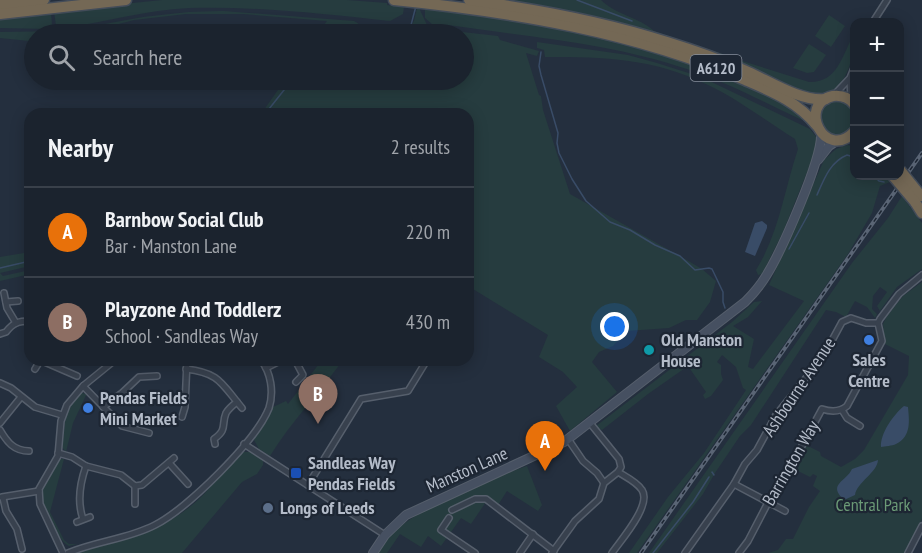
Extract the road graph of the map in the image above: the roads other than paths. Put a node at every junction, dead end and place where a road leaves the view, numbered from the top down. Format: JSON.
{"nodes":[{"id":1,"x":44,"y":0,"type":"edge"},
{"id":2,"x":126,"y":0,"type":"edge"},
{"id":3,"x":394,"y":0,"type":"edge"},
{"id":4,"x":469,"y":0,"type":"edge"},
{"id":5,"x":887,"y":0,"type":"edge"},
{"id":6,"x":0,"y":5,"type":"edge"},
{"id":7,"x":0,"y":14,"type":"edge"},
{"id":8,"x":876,"y":18,"type":"edge"},
{"id":9,"x":850,"y":78,"type":"edge"},
{"id":10,"x":828,"y":98,"type":"junction"},
{"id":11,"x":850,"y":101,"type":"edge"},
{"id":12,"x":819,"y":129,"type":"junction"},
{"id":13,"x":849,"y":137,"type":"edge"},
{"id":14,"x":815,"y":164,"type":"junction"},
{"id":15,"x":904,"y":176,"type":"edge"},
{"id":16,"x":898,"y":180,"type":"edge"},
{"id":17,"x":919,"y":199,"type":"edge"},
{"id":18,"x":922,"y":213,"type":"edge"},
{"id":19,"x":922,"y":275,"type":"edge"},
{"id":20,"x":4,"y":292,"type":"dead end"},
{"id":21,"x":18,"y":301,"type":"dead end"},
{"id":22,"x":6,"y":302,"type":"junction"},
{"id":23,"x":24,"y":322,"type":"edge"},
{"id":24,"x":16,"y":323,"type":"junction"},
{"id":25,"x":878,"y":323,"type":"junction"},
{"id":26,"x":0,"y":334,"type":"edge"},
{"id":27,"x":37,"y":366,"type":"edge"},
{"id":28,"x":54,"y":366,"type":"edge"},
{"id":29,"x":66,"y":366,"type":"edge"},
{"id":30,"x":106,"y":366,"type":"edge"},
{"id":31,"x":186,"y":366,"type":"edge"},
{"id":32,"x":270,"y":366,"type":"edge"},
{"id":33,"x":298,"y":366,"type":"edge"},
{"id":34,"x":423,"y":366,"type":"edge"},
{"id":35,"x":266,"y":368,"type":"joint"},
{"id":36,"x":35,"y":369,"type":"dead end"},
{"id":37,"x":148,"y":369,"type":"dead end"},
{"id":38,"x":186,"y":369,"type":"junction"},
{"id":39,"x":65,"y":370,"type":"junction"},
{"id":40,"x":77,"y":376,"type":"dead end"},
{"id":41,"x":148,"y":376,"type":"junction"},
{"id":42,"x":158,"y":376,"type":"dead end"},
{"id":43,"x":296,"y":382,"type":"dead end"},
{"id":44,"x":0,"y":383,"type":"edge"},
{"id":45,"x":84,"y":386,"type":"junction"},
{"id":46,"x":21,"y":397,"type":"junction"},
{"id":47,"x":237,"y":402,"type":"junction"},
{"id":48,"x":103,"y":407,"type":"junction"},
{"id":49,"x":242,"y":408,"type":"dead end"},
{"id":50,"x":842,"y":410,"type":"junction"},
{"id":51,"x":62,"y":415,"type":"junction"},
{"id":52,"x":182,"y":417,"type":"dead end"},
{"id":53,"x":0,"y":423,"type":"edge"},
{"id":54,"x":144,"y":423,"type":"dead end"},
{"id":55,"x":590,"y":423,"type":"junction"},
{"id":56,"x":860,"y":426,"type":"dead end"},
{"id":57,"x":0,"y":430,"type":"edge"},
{"id":58,"x":142,"y":432,"type":"junction"},
{"id":59,"x":150,"y":433,"type":"dead end"},
{"id":60,"x":568,"y":439,"type":"junction"},
{"id":61,"x":215,"y":444,"type":"dead end"},
{"id":62,"x":244,"y":444,"type":"junction"},
{"id":63,"x":29,"y":452,"type":"dead end"},
{"id":64,"x":58,"y":453,"type":"junction"},
{"id":65,"x":174,"y":458,"type":"dead end"},
{"id":66,"x":169,"y":463,"type":"junction"},
{"id":67,"x":86,"y":466,"type":"junction"},
{"id":68,"x":618,"y":472,"type":"junction"},
{"id":69,"x":604,"y":483,"type":"junction"},
{"id":70,"x":189,"y":484,"type":"dead end"},
{"id":71,"x":734,"y":484,"type":"junction"},
{"id":72,"x":308,"y":485,"type":"junction"},
{"id":73,"x":135,"y":486,"type":"junction"},
{"id":74,"x":39,"y":491,"type":"junction"},
{"id":75,"x":2,"y":497,"type":"edge"},
{"id":76,"x":768,"y":502,"type":"junction"},
{"id":77,"x":135,"y":504,"type":"dead end"},
{"id":78,"x":452,"y":510,"type":"dead end"},
{"id":79,"x":785,"y":511,"type":"dead end"},
{"id":80,"x":449,"y":518,"type":"dead end"},
{"id":81,"x":77,"y":522,"type":"dead end"},
{"id":82,"x":921,"y":530,"type":"edge"},
{"id":83,"x":533,"y":534,"type":"junction"},
{"id":84,"x":385,"y":535,"type":"junction"},
{"id":85,"x":467,"y":547,"type":"junction"},
{"id":86,"x":22,"y":549,"type":"dead end"},
{"id":87,"x":553,"y":552,"type":"edge"},
{"id":88,"x":63,"y":553,"type":"edge"},
{"id":89,"x":68,"y":553,"type":"edge"},
{"id":90,"x":373,"y":553,"type":"edge"},
{"id":91,"x":462,"y":553,"type":"edge"},
{"id":92,"x":475,"y":553,"type":"edge"},
{"id":93,"x":520,"y":553,"type":"edge"},
{"id":94,"x":612,"y":553,"type":"edge"},
{"id":95,"x":685,"y":553,"type":"edge"},
{"id":96,"x":739,"y":553,"type":"edge"},
{"id":97,"x":908,"y":553,"type":"edge"}],
"edges":[{"from":1,"to":6,"type":"highway"},
{"from":2,"to":7,"type":"highway"},
{"from":3,"to":12,"type":"highway","number":"A6120"},
{"from":4,"to":10,"type":"highway","number":"A6120"},
{"from":5,"to":8,"type":"street"},
{"from":9,"to":10,"type":"street"},
{"from":10,"to":11,"type":"highway"},
{"from":10,"to":12,"type":"highway"},
{"from":12,"to":13,"type":"highway"},
{"from":12,"to":14,"type":"street","name":"Manston Lane"},
{"from":13,"to":14,"type":"street","name":"Manston Lane"},
{"from":14,"to":55,"type":"street","name":"Manston Lane"},
{"from":15,"to":17,"type":"highway","bridge":true},
{"from":16,"to":17,"type":"highway","bridge":true},
{"from":17,"to":18,"type":"highway"},
{"from":19,"to":25,"type":"street"},
{"from":20,"to":22,"type":"street"},
{"from":21,"to":22,"type":"street"},
{"from":22,"to":24,"type":"street"},
{"from":23,"to":24,"type":"street"},
{"from":24,"to":26,"type":"street"},
{"from":25,"to":50,"type":"street","name":"Barrington Way"},
{"from":25,"to":71,"type":"street","name":"Ashbourne Avenue"},
{"from":27,"to":36,"type":"street"},
{"from":28,"to":39,"type":"street"},
{"from":29,"to":39,"type":"street"},
{"from":30,"to":45,"type":"street"},
{"from":31,"to":38,"type":"street"},
{"from":32,"to":35,"type":"street"},
{"from":33,"to":43,"type":"street"},
{"from":34,"to":72,"type":"street"},
{"from":35,"to":62,"type":"street"},
{"from":37,"to":41,"type":"street"},
{"from":38,"to":47,"type":"street"},
{"from":38,"to":52,"type":"street"},
{"from":39,"to":40,"type":"street"},
{"from":41,"to":42,"type":"street"},
{"from":41,"to":48,"type":"street"},
{"from":44,"to":46,"type":"street"},
{"from":45,"to":48,"type":"street"},
{"from":45,"to":51,"type":"street"},
{"from":46,"to":51,"type":"street"},
{"from":46,"to":53,"type":"street"},
{"from":47,"to":49,"type":"street"},
{"from":47,"to":61,"type":"street"},
{"from":48,"to":58,"type":"street"},
{"from":50,"to":56,"type":"street"},
{"from":50,"to":76,"type":"street","name":"Barrington Way"},
{"from":51,"to":64,"type":"street"},
{"from":54,"to":58,"type":"street"},
{"from":55,"to":60,"type":"street","name":"Manston Lane"},
{"from":55,"to":68,"type":"street"},
{"from":57,"to":63,"type":"street"},
{"from":58,"to":59,"type":"street"},
{"from":60,"to":69,"type":"street"},
{"from":60,"to":84,"type":"street","name":"Manston Lane"},
{"from":62,"to":72,"type":"street"},
{"from":62,"to":89,"type":"street"},
{"from":64,"to":67,"type":"street"},
{"from":64,"to":74,"type":"street"},
{"from":65,"to":66,"type":"street"},
{"from":66,"to":70,"type":"street"},
{"from":66,"to":73,"type":"street"},
{"from":67,"to":73,"type":"street"},
{"from":67,"to":81,"type":"street"},
{"from":68,"to":69,"type":"street"},
{"from":68,"to":94,"type":"street"},
{"from":69,"to":87,"type":"street"},
{"from":71,"to":76,"type":"street"},
{"from":71,"to":95,"type":"street"},
{"from":72,"to":84,"type":"street"},
{"from":73,"to":77,"type":"street"},
{"from":74,"to":75,"type":"street"},
{"from":74,"to":88,"type":"street"},
{"from":75,"to":86,"type":"street"},
{"from":76,"to":79,"type":"street"},
{"from":76,"to":96,"type":"street","name":"Barrington Way"},
{"from":78,"to":83,"type":"street"},
{"from":80,"to":85,"type":"street"},
{"from":82,"to":97,"type":"street"},
{"from":83,"to":87,"type":"street"},
{"from":83,"to":93,"type":"street"},
{"from":84,"to":90,"type":"street","name":"Manston Lane"},
{"from":85,"to":91,"type":"street"},
{"from":85,"to":92,"type":"street"}]}
